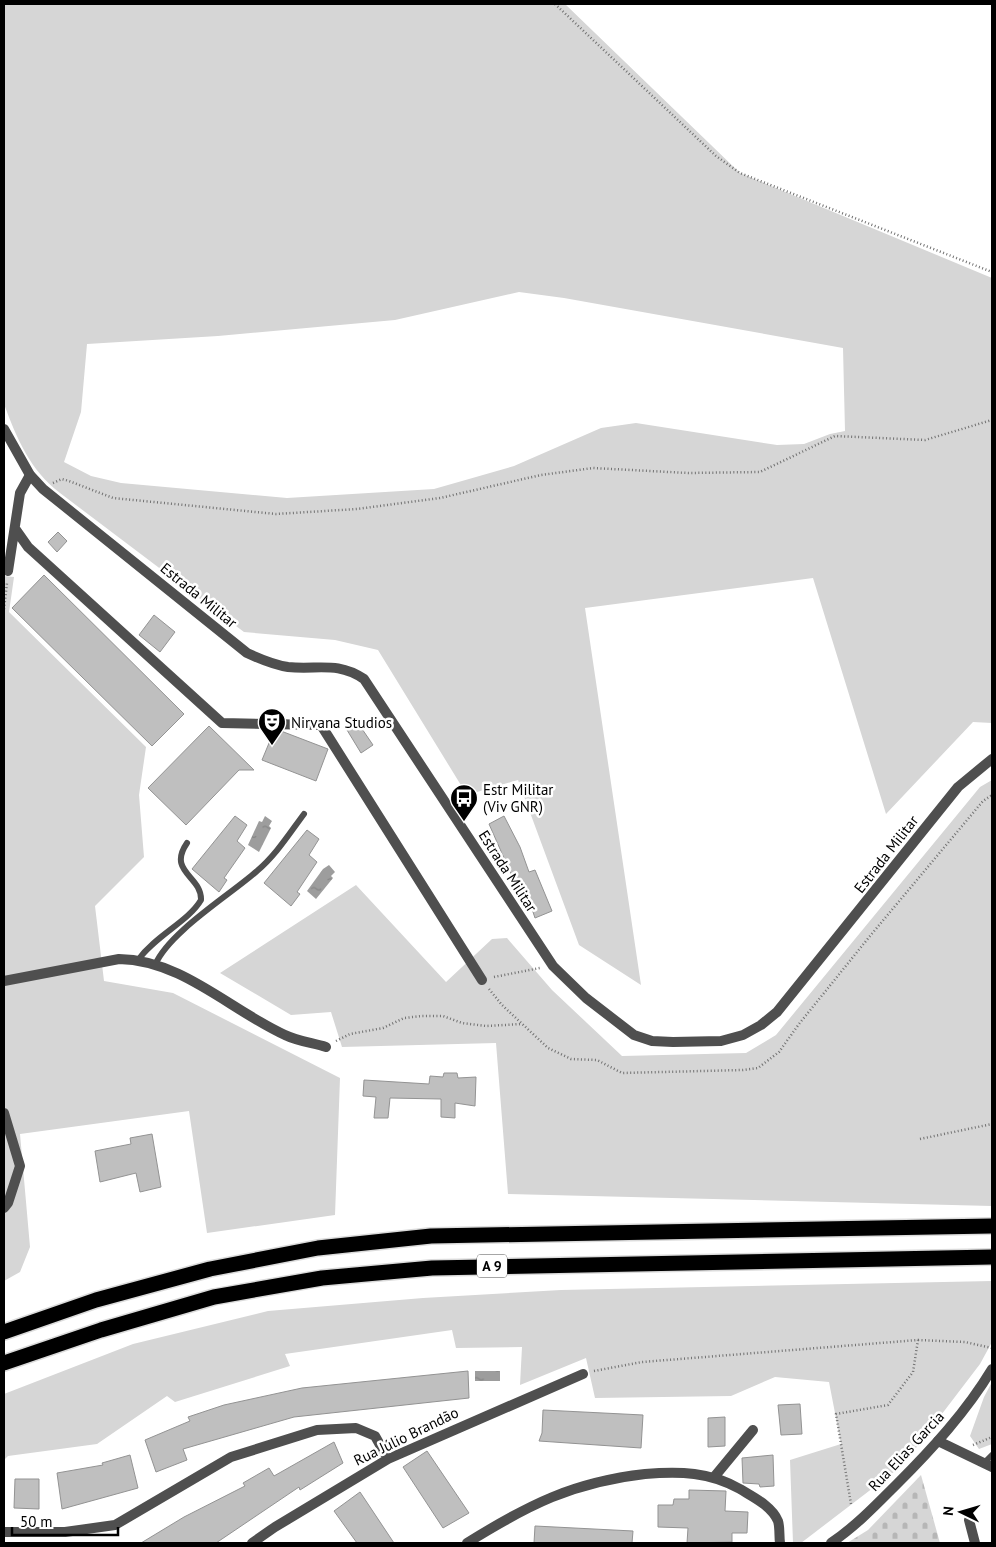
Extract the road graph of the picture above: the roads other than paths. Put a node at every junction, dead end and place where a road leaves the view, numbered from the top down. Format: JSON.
{"nodes":[{"id":1,"x":4,"y":428,"type":"edge"},
{"id":2,"x":30,"y":475,"type":"junction"},
{"id":3,"x":16,"y":530,"type":"junction"},
{"id":4,"x":8,"y":571,"type":"road end"},
{"id":5,"x":992,"y":759,"type":"edge"},
{"id":6,"x":304,"y":814,"type":"dead end"},
{"id":7,"x":186,"y":843,"type":"dead end"},
{"id":8,"x":138,"y":960,"type":"junction"},
{"id":9,"x":155,"y":964,"type":"junction"},
{"id":10,"x":482,"y":980,"type":"road end"},
{"id":11,"x":4,"y":981,"type":"edge"},
{"id":12,"x":326,"y":1047,"type":"road end"},
{"id":13,"x":4,"y":1113,"type":"edge"},
{"id":14,"x":4,"y":1208,"type":"edge"},
{"id":15,"x":992,"y":1226,"type":"edge"},
{"id":16,"x":992,"y":1257,"type":"edge"},
{"id":17,"x":4,"y":1332,"type":"edge"},
{"id":18,"x":4,"y":1364,"type":"edge"},
{"id":19,"x":992,"y":1369,"type":"edge"},
{"id":20,"x":583,"y":1374,"type":"road end"},
{"id":21,"x":753,"y":1430,"type":"dead end"},
{"id":22,"x":938,"y":1441,"type":"junction"},
{"id":23,"x":992,"y":1455,"type":"edge"},
{"id":24,"x":388,"y":1459,"type":"junction"},
{"id":25,"x":988,"y":1465,"type":"edge"},
{"id":26,"x":715,"y":1476,"type":"junction"},
{"id":27,"x":970,"y":1520,"type":"dead end"},
{"id":28,"x":4,"y":1532,"type":"edge"},
{"id":29,"x":252,"y":1543,"type":"edge"},
{"id":30,"x":467,"y":1543,"type":"edge"},
{"id":31,"x":780,"y":1543,"type":"edge"},
{"id":32,"x":831,"y":1543,"type":"edge"},
{"id":33,"x":976,"y":1543,"type":"edge"}],
"edges":[{"from":1,"to":2,"type":"street","name":"Estrada Militar"},
{"from":2,"to":3,"type":"street"},
{"from":2,"to":5,"type":"street","name":"Estrada Militar"},
{"from":3,"to":4,"type":"street"},
{"from":3,"to":10,"type":"street"},
{"from":6,"to":9,"type":"lane"},
{"from":7,"to":8,"type":"lane"},
{"from":8,"to":9,"type":"street"},
{"from":8,"to":11,"type":"street"},
{"from":9,"to":12,"type":"street"},
{"from":13,"to":14,"type":"street"},
{"from":15,"to":17,"type":"highway","number":"A 9"},
{"from":16,"to":18,"type":"highway","number":"A 9"},
{"from":19,"to":22,"type":"street","name":"Rua Elias Garcia"},
{"from":20,"to":24,"type":"street","name":"Rua Júlio Brandão"},
{"from":21,"to":26,"type":"street"},
{"from":22,"to":25,"type":"street"},
{"from":22,"to":32,"type":"street","name":"Rua Elias Garcia"},
{"from":23,"to":25,"type":"lane"},
{"from":24,"to":28,"type":"street"},
{"from":24,"to":29,"type":"street","name":"Rua Júlio Brandão"},
{"from":26,"to":30,"type":"street"},
{"from":26,"to":31,"type":"street"},
{"from":27,"to":33,"type":"street"}]}
